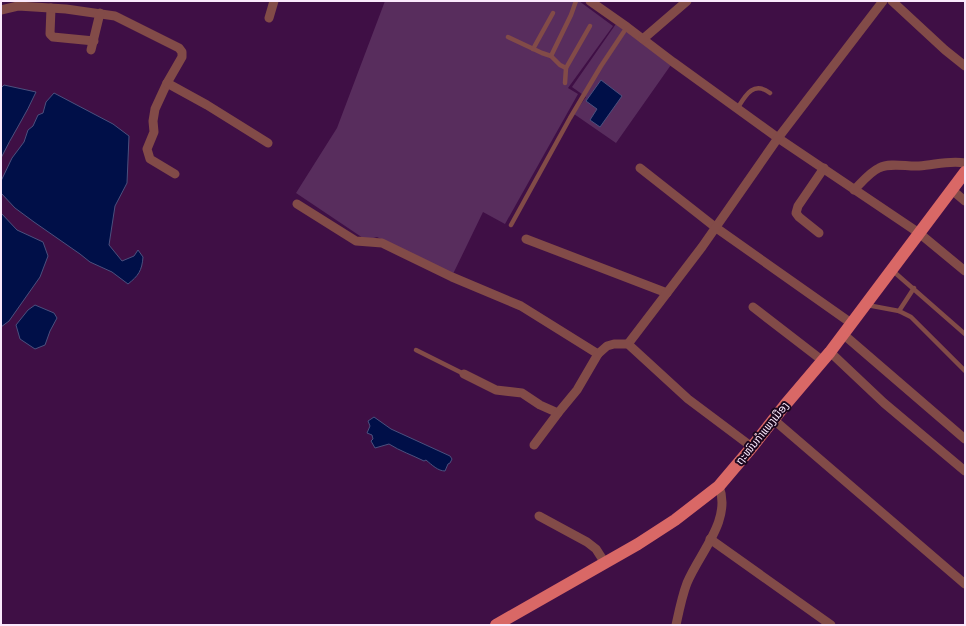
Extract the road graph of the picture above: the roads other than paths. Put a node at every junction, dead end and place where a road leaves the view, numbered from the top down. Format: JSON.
{"nodes":[{"id":1,"x":274,"y":1,"type":"edge"},
{"id":2,"x":576,"y":1,"type":"edge"},
{"id":3,"x":590,"y":1,"type":"edge"},
{"id":4,"x":687,"y":1,"type":"edge"},
{"id":5,"x":883,"y":1,"type":"edge"},
{"id":6,"x":892,"y":1,"type":"edge"},
{"id":7,"x":3,"y":8,"type":"edge"},
{"id":8,"x":51,"y":8,"type":"junction"},
{"id":9,"x":100,"y":13,"type":"junction"},
{"id":10,"x":553,"y":13,"type":"dead end"},
{"id":11,"x":269,"y":18,"type":"dead end"},
{"id":12,"x":590,"y":26,"type":"dead end"},
{"id":13,"x":627,"y":27,"type":"junction"},
{"id":14,"x":508,"y":37,"type":"dead end"},
{"id":15,"x":643,"y":39,"type":"junction"},
{"id":16,"x":533,"y":49,"type":"junction"},
{"id":17,"x":551,"y":56,"type":"junction"},
{"id":18,"x":965,"y":66,"type":"edge"},
{"id":19,"x":566,"y":68,"type":"junction"},
{"id":20,"x":167,"y":82,"type":"junction"},
{"id":21,"x":565,"y":83,"type":"dead end"},
{"id":22,"x":770,"y":93,"type":"dead end"},
{"id":23,"x":737,"y":108,"type":"junction"},
{"id":24,"x":778,"y":138,"type":"junction"},
{"id":25,"x":268,"y":143,"type":"dead end"},
{"id":26,"x":965,"y":163,"type":"edge"},
{"id":27,"x":640,"y":168,"type":"dead end"},
{"id":28,"x":824,"y":168,"type":"junction"},
{"id":29,"x":965,"y":172,"type":"edge"},
{"id":30,"x":174,"y":174,"type":"dead end"},
{"id":31,"x":854,"y":190,"type":"junction"},
{"id":32,"x":952,"y":190,"type":"junction"},
{"id":33,"x":965,"y":201,"type":"edge"},
{"id":34,"x":297,"y":204,"type":"dead end"},
{"id":35,"x":511,"y":225,"type":"dead end"},
{"id":36,"x":715,"y":227,"type":"junction"},
{"id":37,"x":819,"y":233,"type":"dead end"},
{"id":38,"x":919,"y":233,"type":"junction"},
{"id":39,"x":526,"y":239,"type":"dead end"},
{"id":40,"x":892,"y":270,"type":"junction"},
{"id":41,"x":965,"y":271,"type":"edge"},
{"id":42,"x":914,"y":288,"type":"junction"},
{"id":43,"x":666,"y":293,"type":"junction"},
{"id":44,"x":865,"y":305,"type":"junction"},
{"id":45,"x":753,"y":307,"type":"dead end"},
{"id":46,"x":899,"y":311,"type":"junction"},
{"id":47,"x":851,"y":323,"type":"junction"},
{"id":48,"x":843,"y":334,"type":"junction"},
{"id":49,"x":965,"y":334,"type":"edge"},
{"id":50,"x":628,"y":344,"type":"junction"},
{"id":51,"x":416,"y":350,"type":"dead end"},
{"id":52,"x":598,"y":354,"type":"junction"},
{"id":53,"x":826,"y":356,"type":"junction"},
{"id":54,"x":964,"y":369,"type":"edge"},
{"id":55,"x":464,"y":374,"type":"joint"},
{"id":56,"x":558,"y":413,"type":"junction"},
{"id":57,"x":774,"y":420,"type":"junction"},
{"id":58,"x":965,"y":439,"type":"edge"},
{"id":59,"x":534,"y":445,"type":"dead end"},
{"id":60,"x":752,"y":447,"type":"junction"},
{"id":61,"x":965,"y":471,"type":"edge"},
{"id":62,"x":719,"y":486,"type":"junction"},
{"id":63,"x":539,"y":516,"type":"dead end"},
{"id":64,"x":710,"y":538,"type":"junction"},
{"id":65,"x":605,"y":563,"type":"junction"},
{"id":66,"x":965,"y":584,"type":"edge"},
{"id":67,"x":496,"y":625,"type":"edge"},
{"id":68,"x":676,"y":625,"type":"edge"},
{"id":69,"x":831,"y":625,"type":"edge"}],
"edges":[{"from":1,"to":11,"type":"street"},
{"from":2,"to":17,"type":"lane"},
{"from":3,"to":13,"type":"street"},
{"from":4,"to":15,"type":"street"},
{"from":5,"to":24,"type":"street"},
{"from":6,"to":18,"type":"street"},
{"from":7,"to":8,"type":"street"},
{"from":8,"to":9,"type":"street"},
{"from":8,"to":9,"type":"street"},
{"from":9,"to":20,"type":"street"},
{"from":10,"to":16,"type":"lane"},
{"from":12,"to":19,"type":"lane"},
{"from":13,"to":15,"type":"street"},
{"from":13,"to":35,"type":"lane"},
{"from":14,"to":16,"type":"lane"},
{"from":15,"to":23,"type":"street"},
{"from":16,"to":17,"type":"lane"},
{"from":17,"to":19,"type":"lane"},
{"from":19,"to":21,"type":"lane"},
{"from":20,"to":25,"type":"street"},
{"from":20,"to":30,"type":"street"},
{"from":22,"to":23,"type":"lane"},
{"from":23,"to":24,"type":"street"},
{"from":24,"to":28,"type":"street"},
{"from":24,"to":36,"type":"street"},
{"from":26,"to":31,"type":"street"},
{"from":27,"to":36,"type":"street"},
{"from":28,"to":31,"type":"street"},
{"from":28,"to":37,"type":"street"},
{"from":29,"to":32,"type":"main road","name":"ຖະໜົນກຳແພງເມືອງ"},
{"from":31,"to":38,"type":"street"},
{"from":32,"to":33,"type":"street"},
{"from":32,"to":38,"type":"main road","name":"ຖະໜົນກຳແພງເມືອງ"},
{"from":34,"to":52,"type":"street"},
{"from":36,"to":43,"type":"street"},
{"from":36,"to":47,"type":"street"},
{"from":38,"to":40,"type":"main road","name":"ຖະໜົນກຳແພງເມືອງ"},
{"from":38,"to":41,"type":"street"},
{"from":39,"to":43,"type":"street"},
{"from":40,"to":42,"type":"lane"},
{"from":40,"to":44,"type":"main road","name":"ຖະໜົນກຳແພງເມືອງ"},
{"from":42,"to":46,"type":"lane"},
{"from":42,"to":49,"type":"lane"},
{"from":43,"to":50,"type":"street"},
{"from":44,"to":46,"type":"lane"},
{"from":44,"to":47,"type":"main road","name":"ຖະໜົນກຳແພງເມືອງ"},
{"from":45,"to":53,"type":"street"},
{"from":46,"to":54,"type":"lane"},
{"from":47,"to":48,"type":"main road","name":"ຖະໜົນກຳແພງເມືອງ"},
{"from":48,"to":53,"type":"main road","name":"ຖະໜົນກຳແພງເມືອງ"},
{"from":48,"to":58,"type":"street"},
{"from":50,"to":52,"type":"street"},
{"from":50,"to":60,"type":"street"},
{"from":51,"to":55,"type":"lane"},
{"from":52,"to":56,"type":"street"},
{"from":53,"to":57,"type":"main road","name":"ຖະໜົນກຳແພງເມືອງ"},
{"from":53,"to":61,"type":"street"},
{"from":55,"to":56,"type":"street"},
{"from":56,"to":59,"type":"street"},
{"from":57,"to":60,"type":"main road","name":"ຖະໜົນກຳແພງເມືອງ"},
{"from":57,"to":66,"type":"street"},
{"from":60,"to":62,"type":"main road","name":"ຖະໜົນກຳແພງເມືອງ"},
{"from":62,"to":64,"type":"street"},
{"from":62,"to":65,"type":"main road","name":"ຖະໜົນກຳແພງເມືອງ"},
{"from":63,"to":65,"type":"street"},
{"from":64,"to":68,"type":"street"},
{"from":64,"to":69,"type":"street"},
{"from":65,"to":67,"type":"main road","name":"ຖະໜົນກຳແພງເມືອງ"}]}
